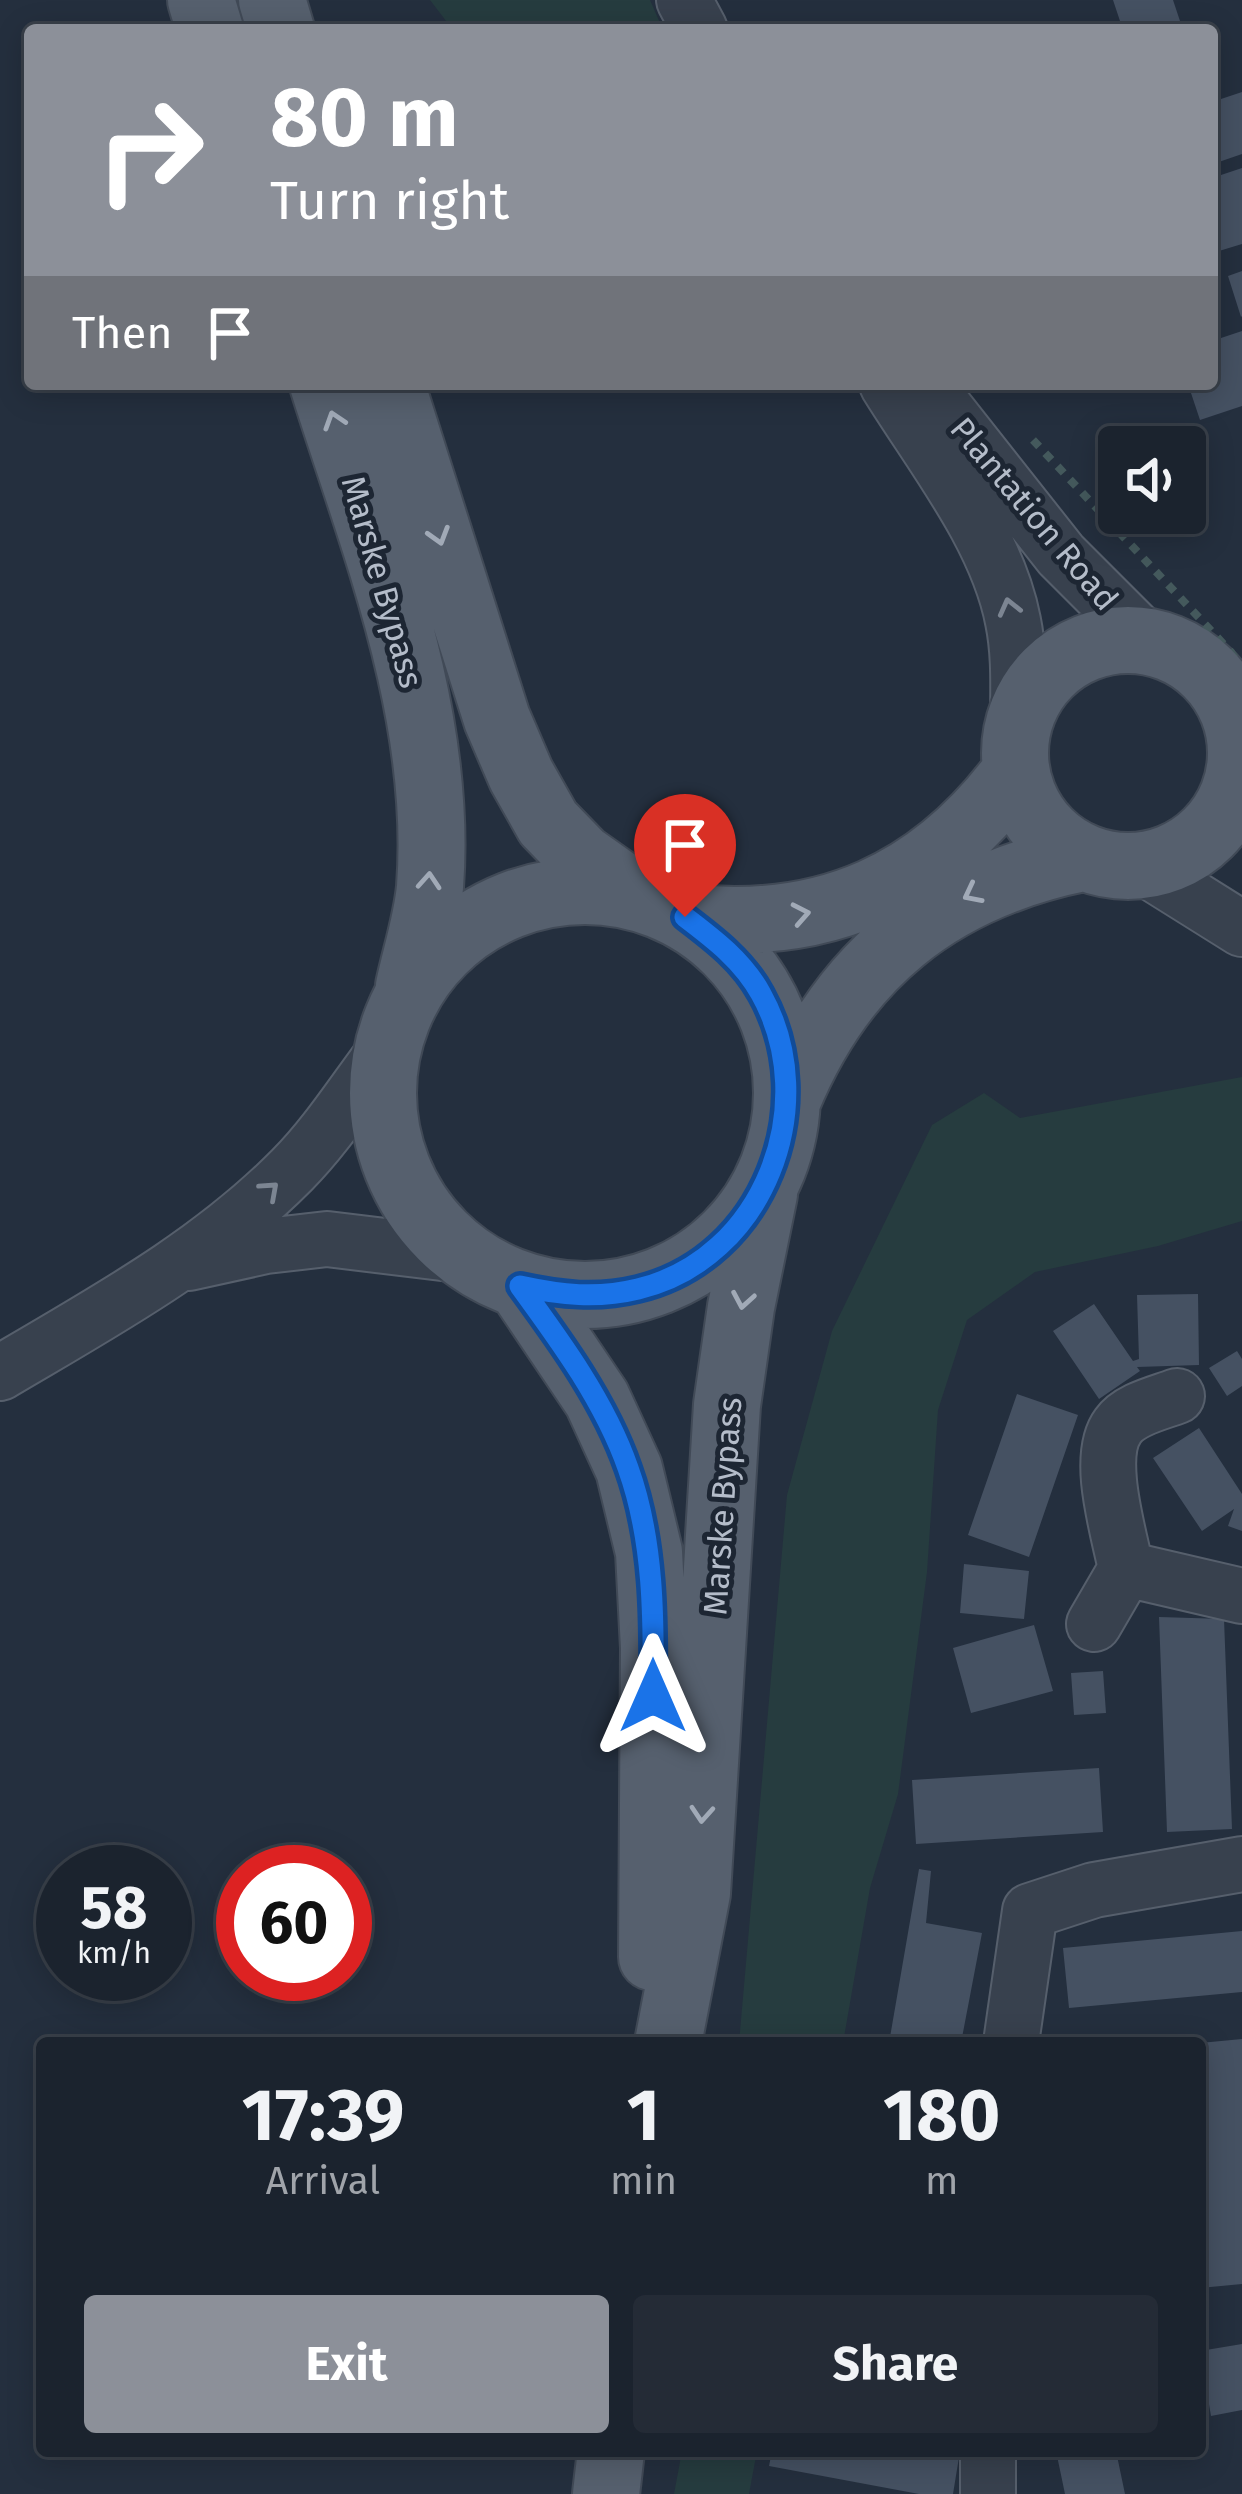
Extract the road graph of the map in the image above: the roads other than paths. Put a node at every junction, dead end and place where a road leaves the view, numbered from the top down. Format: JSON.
{"nodes":[{"id":1,"x":324,"y":390,"type":"edge"},
{"id":2,"x":393,"y":390,"type":"edge"},
{"id":3,"x":891,"y":390,"type":"edge"},
{"id":4,"x":931,"y":390,"type":"edge"},
{"id":5,"x":1156,"y":644,"type":"junction"},
{"id":6,"x":1240,"y":711,"type":"edge"},
{"id":7,"x":1017,"y":747,"type":"junction"},
{"id":8,"x":1113,"y":862,"type":"junction"},
{"id":9,"x":662,"y":907,"type":"junction"},
{"id":10,"x":1242,"y":929,"type":"edge"},
{"id":11,"x":397,"y":1021,"type":"junction"},
{"id":12,"x":788,"y":1101,"type":"junction"},
{"id":13,"x":766,"y":1185,"type":"junction"},
{"id":14,"x":459,"y":1255,"type":"junction"},
{"id":15,"x":181,"y":1265,"type":"junction"},
{"id":16,"x":520,"y":1286,"type":"junction"},
{"id":17,"x":0,"y":1373,"type":"edge"},
{"id":18,"x":1178,"y":1396,"type":"dead end"},
{"id":19,"x":1126,"y":1569,"type":"junction"},
{"id":20,"x":1242,"y":1596,"type":"edge"},
{"id":21,"x":1094,"y":1624,"type":"dead end"},
{"id":22,"x":1242,"y":1864,"type":"edge"},
{"id":23,"x":651,"y":2037,"type":"edge"},
{"id":24,"x":669,"y":2037,"type":"edge"},
{"id":25,"x":1012,"y":2037,"type":"edge"},
{"id":26,"x":610,"y":2457,"type":"edge"},
{"id":27,"x":988,"y":2457,"type":"edge"},
{"id":28,"x":606,"y":2494,"type":"edge"},
{"id":29,"x":988,"y":2494,"type":"edge"}],
"edges":[{"from":11,"to":1,"type":"main road","name":"Marske Bypass","one_way":true},
{"from":2,"to":9,"type":"main road","name":"Marske Bypass","one_way":true},
{"from":7,"to":3,"type":"street","name":"Plantation Road","one_way":true},
{"from":4,"to":5,"type":"street","name":"Plantation Road"},
{"from":5,"to":6,"type":"main road"},
{"from":5,"to":7,"type":"main road"},
{"from":6,"to":8,"type":"main road"},
{"from":7,"to":8,"type":"main road"},
{"from":9,"to":7,"type":"main road","one_way":true},
{"from":8,"to":10,"type":"street"},
{"from":8,"to":12,"type":"main road","one_way":true},
{"from":9,"to":11,"type":"main road"},
{"from":9,"to":12,"type":"main road"},
{"from":11,"to":14,"type":"main road"},
{"from":15,"to":11,"type":"street","one_way":true},
{"from":12,"to":13,"type":"main road"},
{"from":13,"to":16,"type":"main road"},
{"from":13,"to":24,"type":"main road","name":"Marske Bypass","one_way":true},
{"from":14,"to":15,"type":"street"},
{"from":14,"to":16,"type":"main road"},
{"from":15,"to":17,"type":"street"},
{"from":16,"to":23,"type":"main road","name":"Marske Bypass"},
{"from":18,"to":19,"type":"street"},
{"from":19,"to":20,"type":"street"},
{"from":19,"to":21,"type":"street"},
{"from":22,"to":25,"type":"street"},
{"from":26,"to":28,"type":"main road"},
{"from":27,"to":29,"type":"street"}]}
